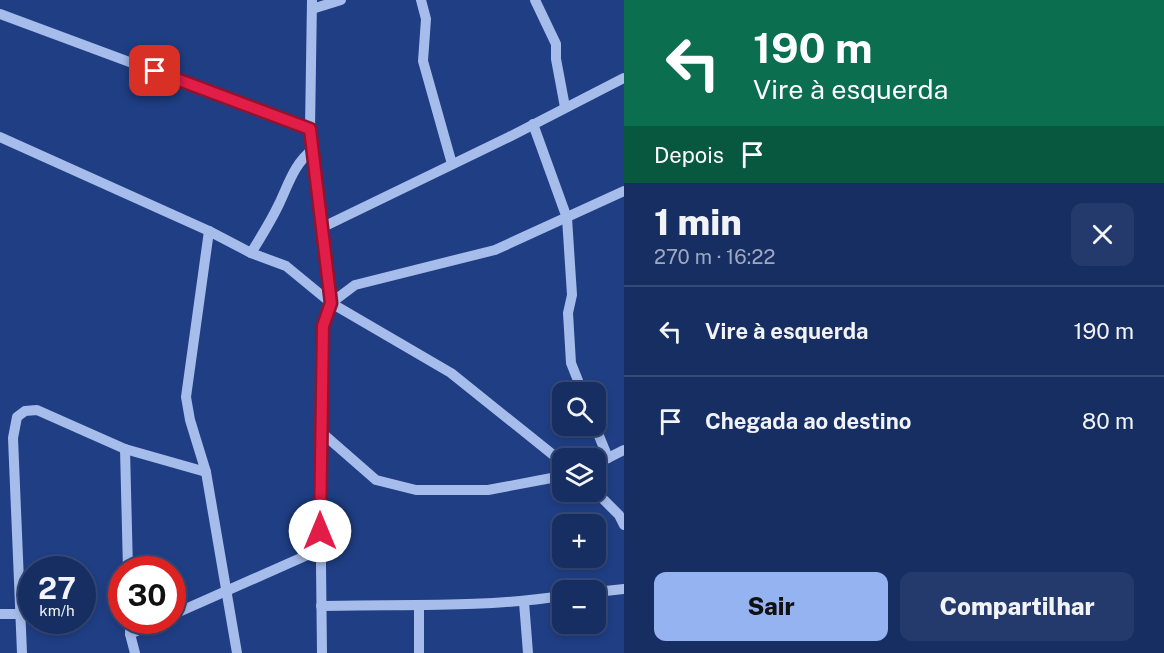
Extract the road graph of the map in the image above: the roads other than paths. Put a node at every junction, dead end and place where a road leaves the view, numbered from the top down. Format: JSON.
{"nodes":[{"id":1,"x":341,"y":0,"type":"edge"},
{"id":2,"x":421,"y":0,"type":"edge"},
{"id":3,"x":537,"y":0,"type":"edge"},
{"id":4,"x":312,"y":4,"type":"edge"},
{"id":5,"x":0,"y":14,"type":"edge"},
{"id":6,"x":624,"y":78,"type":"edge"},
{"id":7,"x":565,"y":107,"type":"junction"},
{"id":8,"x":533,"y":124,"type":"junction"},
{"id":9,"x":310,"y":129,"type":"junction"},
{"id":10,"x":0,"y":137,"type":"edge"},
{"id":11,"x":313,"y":149,"type":"junction"},
{"id":12,"x":452,"y":165,"type":"junction"},
{"id":13,"x":624,"y":191,"type":"edge"},
{"id":14,"x":567,"y":218,"type":"junction"},
{"id":15,"x":321,"y":228,"type":"junction"},
{"id":16,"x":209,"y":231,"type":"junction"},
{"id":17,"x":251,"y":253,"type":"junction"},
{"id":18,"x":331,"y":303,"type":"junction"},
{"id":19,"x":579,"y":382,"type":"edge"},
{"id":20,"x":321,"y":432,"type":"junction"},
{"id":21,"x":600,"y":436,"type":"edge"},
{"id":22,"x":125,"y":448,"type":"junction"},
{"id":23,"x":624,"y":450,"type":"edge"},
{"id":24,"x":552,"y":454,"type":"edge"},
{"id":25,"x":608,"y":458,"type":"joint"},
{"id":26,"x":206,"y":472,"type":"junction"},
{"id":27,"x":552,"y":478,"type":"edge"},
{"id":28,"x":606,"y":502,"type":"edge"},
{"id":29,"x":624,"y":525,"type":"edge"},
{"id":30,"x":321,"y":549,"type":"junction"},
{"id":31,"x":18,"y":556,"type":"edge"},
{"id":32,"x":128,"y":556,"type":"edge"},
{"id":33,"x":624,"y":589,"type":"edge"},
{"id":34,"x":606,"y":591,"type":"edge"},
{"id":35,"x":225,"y":592,"type":"junction"},
{"id":36,"x":552,"y":598,"type":"edge"},
{"id":37,"x":524,"y":602,"type":"junction"},
{"id":38,"x":321,"y":606,"type":"junction"},
{"id":39,"x":419,"y":606,"type":"junction"},
{"id":40,"x":186,"y":609,"type":"edge"},
{"id":41,"x":0,"y":614,"type":"edge"},
{"id":42,"x":18,"y":614,"type":"edge"},
{"id":43,"x":21,"y":634,"type":"edge"},
{"id":44,"x":130,"y":634,"type":"edge"},
{"id":45,"x":22,"y":653,"type":"edge"},
{"id":46,"x":135,"y":653,"type":"edge"},
{"id":47,"x":237,"y":653,"type":"edge"},
{"id":48,"x":322,"y":653,"type":"edge"},
{"id":49,"x":419,"y":653,"type":"edge"},
{"id":50,"x":528,"y":653,"type":"edge"}],
"edges":[{"from":1,"to":4,"type":"street"},
{"from":2,"to":12,"type":"street"},
{"from":3,"to":7,"type":"street"},
{"from":4,"to":9,"type":"street"},
{"from":5,"to":9,"type":"street"},
{"from":6,"to":7,"type":"street"},
{"from":7,"to":8,"type":"street"},
{"from":8,"to":12,"type":"street"},
{"from":8,"to":14,"type":"street"},
{"from":9,"to":11,"type":"street"},
{"from":10,"to":16,"type":"street"},
{"from":11,"to":15,"type":"street"},
{"from":11,"to":17,"type":"street"},
{"from":12,"to":15,"type":"street"},
{"from":13,"to":14,"type":"street"},
{"from":14,"to":18,"type":"street"},
{"from":14,"to":19,"type":"street"},
{"from":15,"to":18,"type":"street"},
{"from":16,"to":17,"type":"street"},
{"from":16,"to":26,"type":"street"},
{"from":17,"to":18,"type":"street"},
{"from":18,"to":20,"type":"street"},
{"from":18,"to":24,"type":"street"},
{"from":20,"to":27,"type":"street"},
{"from":20,"to":30,"type":"street"},
{"from":21,"to":25,"type":"street"},
{"from":22,"to":26,"type":"street"},
{"from":22,"to":31,"type":"street"},
{"from":22,"to":32,"type":"street"},
{"from":23,"to":25,"type":"street"},
{"from":26,"to":35,"type":"street"},
{"from":28,"to":29,"type":"street"},
{"from":30,"to":35,"type":"street"},
{"from":30,"to":38,"type":"street"},
{"from":33,"to":34,"type":"street"},
{"from":35,"to":40,"type":"street"},
{"from":35,"to":47,"type":"street"},
{"from":36,"to":37,"type":"street"},
{"from":37,"to":39,"type":"street"},
{"from":37,"to":50,"type":"street"},
{"from":38,"to":39,"type":"street"},
{"from":38,"to":48,"type":"street"},
{"from":39,"to":49,"type":"street"},
{"from":41,"to":42,"type":"street"},
{"from":43,"to":45,"type":"street"},
{"from":44,"to":46,"type":"street"}]}
